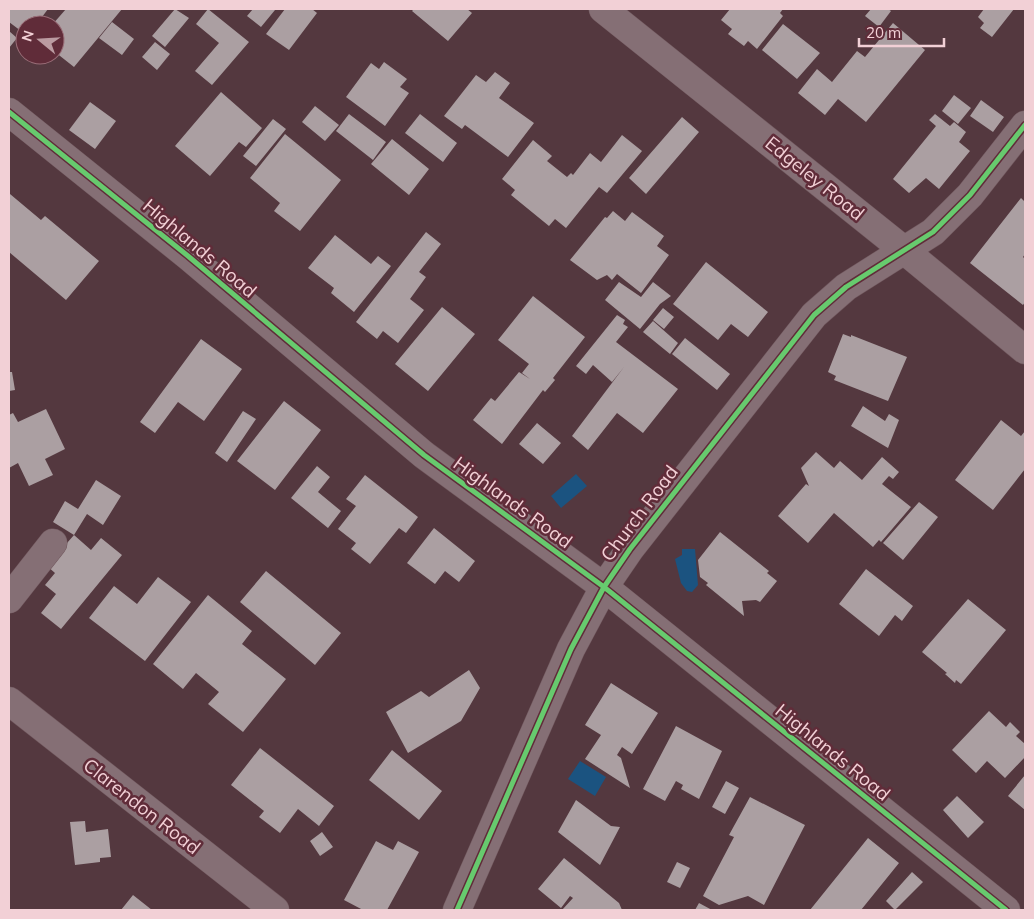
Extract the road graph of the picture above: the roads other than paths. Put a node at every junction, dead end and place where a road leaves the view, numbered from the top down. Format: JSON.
{"nodes":[{"id":1,"x":603,"y":9,"type":"edge"},
{"id":2,"x":9,"y":112,"type":"edge"},
{"id":3,"x":1025,"y":125,"type":"edge"},
{"id":4,"x":905,"y":251,"type":"junction"},
{"id":5,"x":1025,"y":350,"type":"edge"},
{"id":6,"x":53,"y":542,"type":"dead end"},
{"id":7,"x":604,"y":587,"type":"junction"},
{"id":8,"x":9,"y":599,"type":"edge"},
{"id":9,"x":9,"y":701,"type":"edge"},
{"id":10,"x":275,"y":910,"type":"edge"},
{"id":11,"x":457,"y":910,"type":"edge"},
{"id":12,"x":1006,"y":910,"type":"edge"}],
"edges":[{"from":1,"to":4,"type":"street","name":"Edgeley Road"},
{"from":2,"to":7,"type":"street","name":"Highlands Road"},
{"from":3,"to":4,"type":"street","name":"Church Road"},
{"from":4,"to":5,"type":"street","name":"Edgeley Road"},
{"from":4,"to":7,"type":"street","name":"Church Road"},
{"from":6,"to":8,"type":"street"},
{"from":7,"to":11,"type":"street","name":"Church Road"},
{"from":7,"to":12,"type":"street","name":"Highlands Road"},
{"from":9,"to":10,"type":"street","name":"Clarendon Road"}]}
